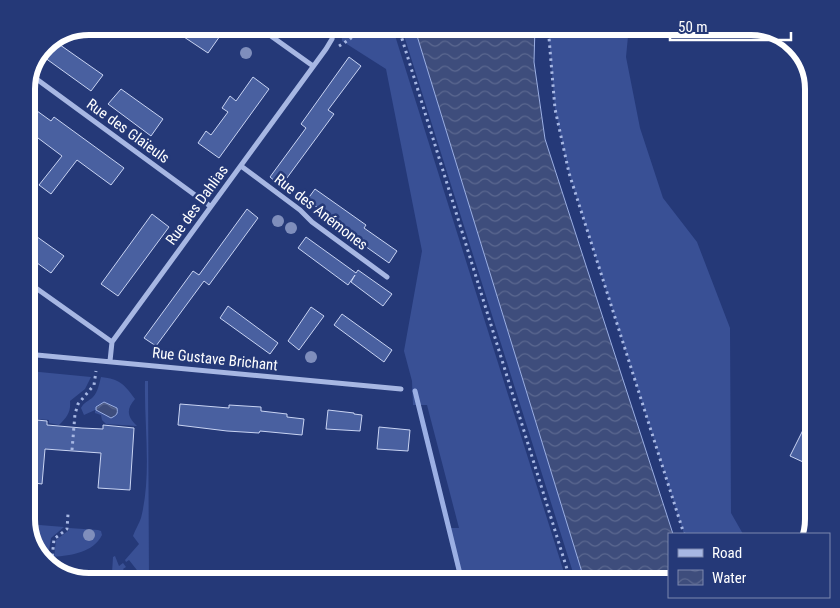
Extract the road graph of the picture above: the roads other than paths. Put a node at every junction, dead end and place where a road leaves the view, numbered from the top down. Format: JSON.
{"nodes":[{"id":1,"x":270,"y":35,"type":"edge"},
{"id":2,"x":333,"y":35,"type":"edge"},
{"id":3,"x":313,"y":66,"type":"junction"},
{"id":4,"x":36,"y":79,"type":"edge"},
{"id":5,"x":240,"y":166,"type":"junction"},
{"id":6,"x":210,"y":206,"type":"junction"},
{"id":7,"x":387,"y":277,"type":"dead end"},
{"id":8,"x":35,"y":287,"type":"edge"},
{"id":9,"x":112,"y":342,"type":"junction"},
{"id":10,"x":35,"y":355,"type":"edge"},
{"id":11,"x":110,"y":361,"type":"junction"},
{"id":12,"x":401,"y":389,"type":"dead end"}],
"edges":[{"from":1,"to":3,"type":"street"},
{"from":2,"to":3,"type":"street","name":"Rue des Dahlias"},
{"from":3,"to":5,"type":"street","name":"Rue des Dahlias"},
{"from":4,"to":6,"type":"street","name":"Rue des Glaïeuls"},
{"from":5,"to":6,"type":"street","name":"Rue des Dahlias"},
{"from":5,"to":7,"type":"street","name":"Rue des Anémones"},
{"from":6,"to":9,"type":"street","name":"Rue des Dahlias"},
{"from":8,"to":9,"type":"street"},
{"from":9,"to":11,"type":"street","name":"Rue des Dahlias"},
{"from":10,"to":11,"type":"street","name":"Rue Gustave Brichant"},
{"from":11,"to":12,"type":"street","name":"Rue Gustave Brichant"}]}
